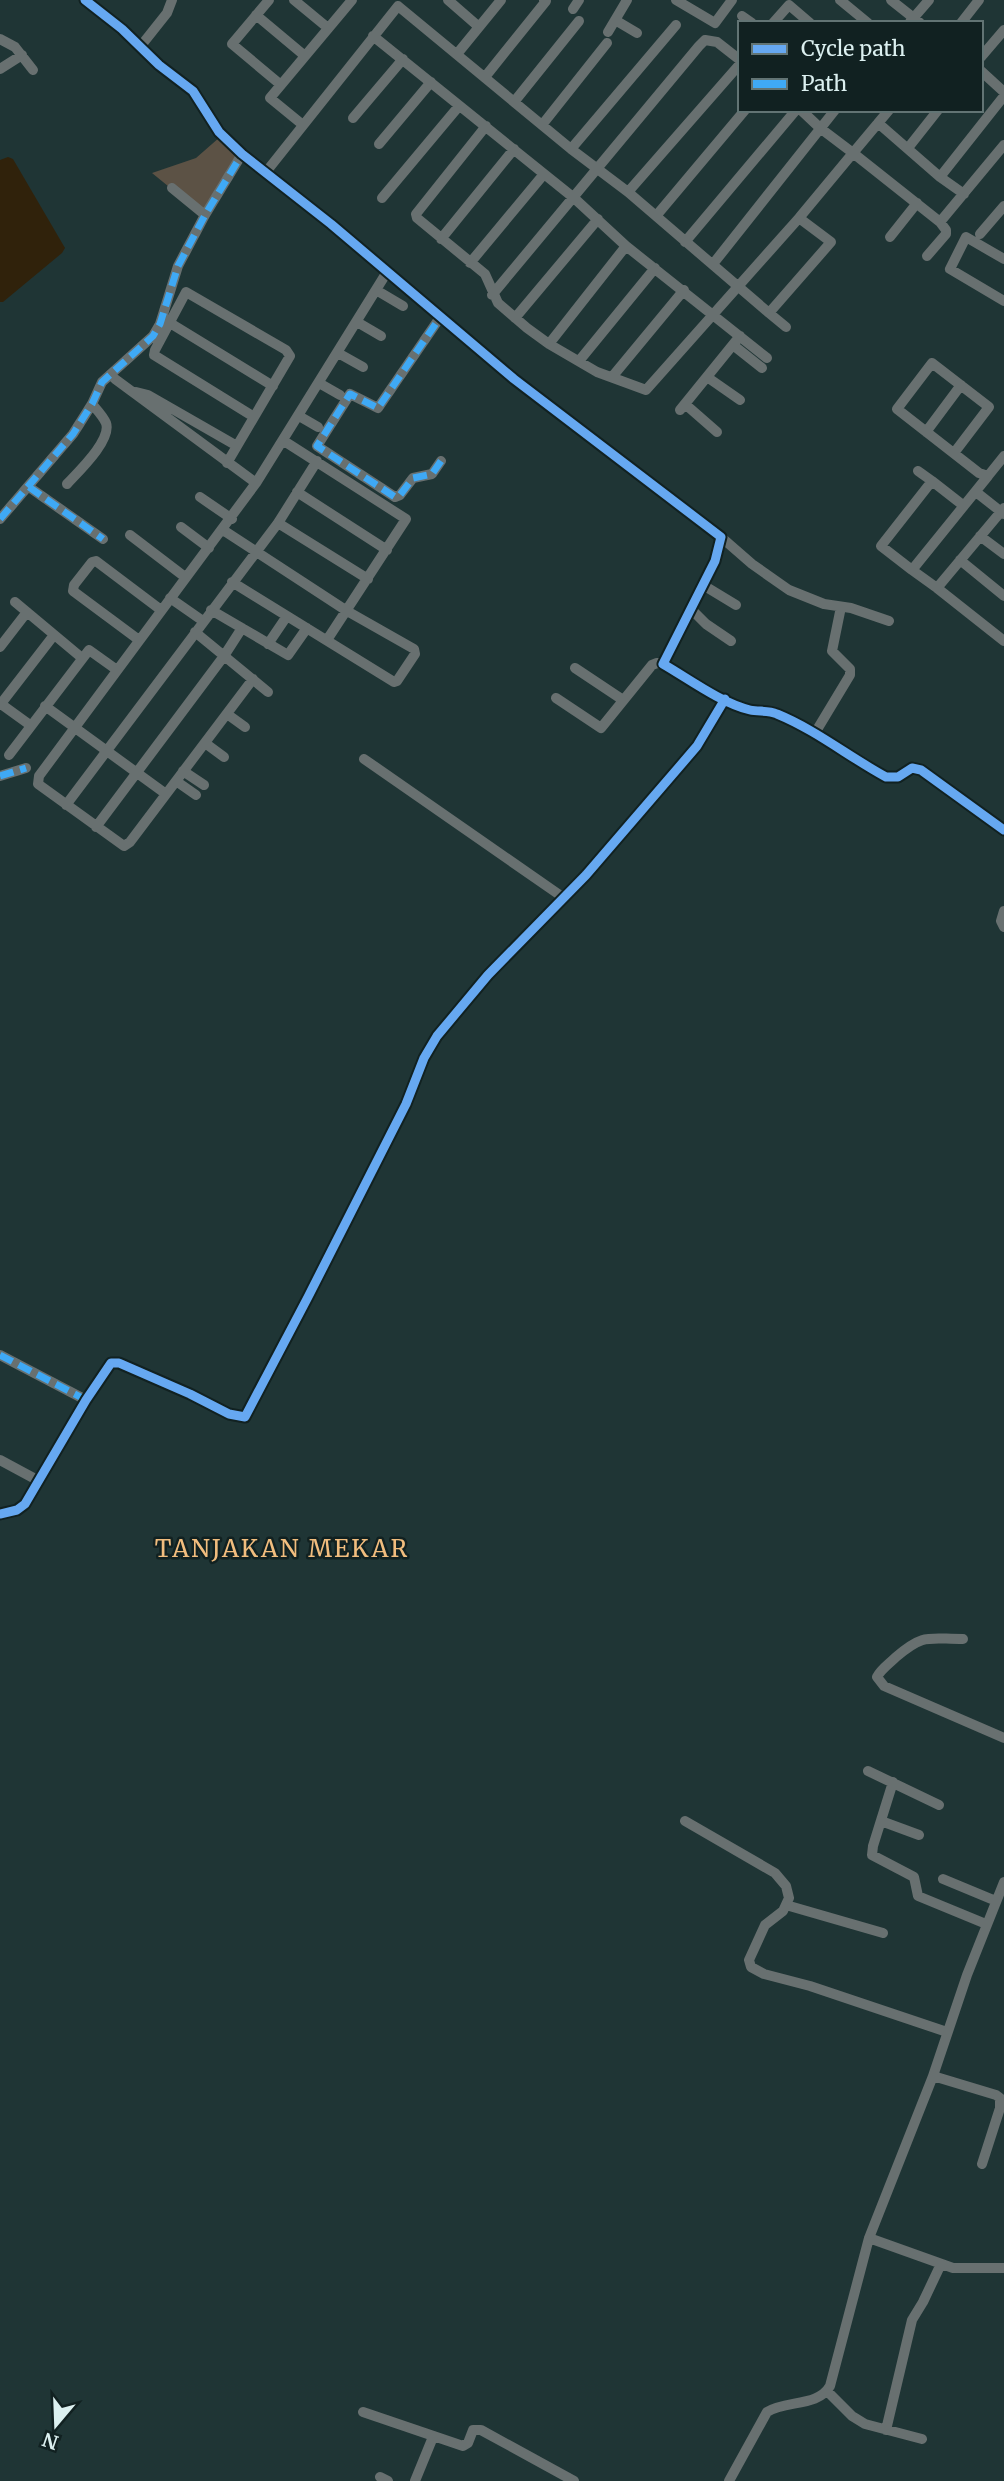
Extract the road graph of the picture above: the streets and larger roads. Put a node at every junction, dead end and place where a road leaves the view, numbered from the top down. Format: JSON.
{"nodes":[{"id":1,"x":85,"y":0,"type":"edge"},
{"id":2,"x":172,"y":0,"type":"edge"},
{"id":3,"x":269,"y":0,"type":"edge"},
{"id":4,"x":294,"y":0,"type":"edge"},
{"id":5,"x":352,"y":0,"type":"edge"},
{"id":6,"x":448,"y":0,"type":"edge"},
{"id":7,"x":501,"y":0,"type":"edge"},
{"id":8,"x":544,"y":0,"type":"edge"},
{"id":9,"x":627,"y":0,"type":"edge"},
{"id":10,"x":676,"y":0,"type":"edge"},
{"id":11,"x":732,"y":0,"type":"edge"},
{"id":12,"x":840,"y":0,"type":"edge"},
{"id":13,"x":891,"y":0,"type":"edge"},
{"id":14,"x":929,"y":0,"type":"edge"},
{"id":15,"x":979,"y":0,"type":"edge"},
{"id":16,"x":394,"y":3,"type":"edge"},
{"id":17,"x":256,"y":15,"type":"junction"},
{"id":18,"x":742,"y":16,"type":"dead end"},
{"id":19,"x":615,"y":20,"type":"junction"},
{"id":20,"x":579,"y":21,"type":"dead end"},
{"id":21,"x":749,"y":21,"type":"edge"},
{"id":22,"x":775,"y":21,"type":"edge"},
{"id":23,"x":808,"y":21,"type":"edge"},
{"id":24,"x":866,"y":21,"type":"edge"},
{"id":25,"x":915,"y":21,"type":"edge"},
{"id":26,"x":963,"y":21,"type":"edge"},
{"id":27,"x":676,"y":25,"type":"dead end"},
{"id":28,"x":479,"y":27,"type":"junction"},
{"id":29,"x":328,"y":28,"type":"junction"},
{"id":30,"x":1004,"y":30,"type":"edge"},
{"id":31,"x":637,"y":33,"type":"dead end"},
{"id":32,"x":373,"y":36,"type":"junction"},
{"id":33,"x":0,"y":39,"type":"edge"},
{"id":34,"x":140,"y":47,"type":"junction"},
{"id":35,"x":457,"y":54,"type":"junction"},
{"id":36,"x":22,"y":55,"type":"junction"},
{"id":37,"x":983,"y":55,"type":"edge"},
{"id":38,"x":305,"y":56,"type":"junction"},
{"id":39,"x":403,"y":59,"type":"junction"},
{"id":40,"x":738,"y":60,"type":"edge"},
{"id":41,"x":738,"y":64,"type":"edge"},
{"id":42,"x":0,"y":69,"type":"edge"},
{"id":43,"x":33,"y":70,"type":"dead end"},
{"id":44,"x":983,"y":73,"type":"edge"},
{"id":45,"x":485,"y":77,"type":"junction"},
{"id":46,"x":431,"y":82,"type":"junction"},
{"id":47,"x":281,"y":85,"type":"junction"},
{"id":48,"x":1004,"y":94,"type":"edge"},
{"id":49,"x":514,"y":102,"type":"junction"},
{"id":50,"x":459,"y":106,"type":"junction"},
{"id":51,"x":743,"y":112,"type":"edge"},
{"id":52,"x":794,"y":112,"type":"edge"},
{"id":53,"x":803,"y":112,"type":"edge"},
{"id":54,"x":833,"y":112,"type":"edge"},
{"id":55,"x":887,"y":112,"type":"edge"},
{"id":56,"x":936,"y":112,"type":"edge"},
{"id":57,"x":353,"y":118,"type":"dead end"},
{"id":58,"x":878,"y":123,"type":"junction"},
{"id":59,"x":303,"y":125,"type":"junction"},
{"id":60,"x":542,"y":125,"type":"junction"},
{"id":61,"x":486,"y":127,"type":"junction"},
{"id":62,"x":820,"y":128,"type":"junction"},
{"id":63,"x":379,"y":144,"type":"dead end"},
{"id":64,"x":1004,"y":145,"type":"edge"},
{"id":65,"x":908,"y":148,"type":"junction"},
{"id":66,"x":514,"y":149,"type":"junction"},
{"id":67,"x":571,"y":149,"type":"junction"},
{"id":68,"x":853,"y":153,"type":"junction"},
{"id":69,"x":242,"y":154,"type":"junction"},
{"id":70,"x":598,"y":170,"type":"junction"},
{"id":71,"x":265,"y":172,"type":"junction"},
{"id":72,"x":544,"y":174,"type":"junction"},
{"id":73,"x":940,"y":177,"type":"junction"},
{"id":74,"x":172,"y":188,"type":"dead end"},
{"id":75,"x":628,"y":192,"type":"junction"},
{"id":76,"x":964,"y":194,"type":"junction"},
{"id":77,"x":382,"y":198,"type":"dead end"},
{"id":78,"x":574,"y":198,"type":"junction"},
{"id":79,"x":917,"y":203,"type":"junction"},
{"id":80,"x":1003,"y":208,"type":"edge"},
{"id":81,"x":205,"y":215,"type":"junction"},
{"id":82,"x":656,"y":216,"type":"junction"},
{"id":83,"x":799,"y":218,"type":"junction"},
{"id":84,"x":598,"y":219,"type":"junction"},
{"id":85,"x":992,"y":220,"type":"junction"},
{"id":86,"x":940,"y":222,"type":"junction"},
{"id":87,"x":1004,"y":224,"type":"edge"},
{"id":88,"x":980,"y":234,"type":"dead end"},
{"id":89,"x":890,"y":237,"type":"dead end"},
{"id":90,"x":441,"y":239,"type":"junction"},
{"id":91,"x":685,"y":242,"type":"junction"},
{"id":92,"x":626,"y":247,"type":"junction"},
{"id":93,"x":927,"y":257,"type":"dead end"},
{"id":94,"x":1004,"y":259,"type":"edge"},
{"id":95,"x":470,"y":263,"type":"junction"},
{"id":96,"x":713,"y":264,"type":"junction"},
{"id":97,"x":655,"y":268,"type":"junction"},
{"id":98,"x":387,"y":272,"type":"junction"},
{"id":99,"x":737,"y":287,"type":"junction"},
{"id":100,"x":376,"y":290,"type":"junction"},
{"id":101,"x":684,"y":290,"type":"junction"},
{"id":102,"x":492,"y":295,"type":"junction"},
{"id":103,"x":1004,"y":301,"type":"edge"},
{"id":104,"x":403,"y":306,"type":"dead end"},
{"id":105,"x":713,"y":313,"type":"junction"},
{"id":106,"x":769,"y":313,"type":"junction"},
{"id":107,"x":441,"y":316,"type":"junction"},
{"id":108,"x":515,"y":318,"type":"junction"},
{"id":109,"x":357,"y":322,"type":"junction"},
{"id":110,"x":170,"y":323,"type":"junction"},
{"id":111,"x":786,"y":327,"type":"dead end"},
{"id":112,"x":381,"y":336,"type":"dead end"},
{"id":113,"x":740,"y":336,"type":"junction"},
{"id":114,"x":549,"y":344,"type":"junction"},
{"id":115,"x":733,"y":345,"type":"junction"},
{"id":116,"x":338,"y":353,"type":"junction"},
{"id":117,"x":767,"y":358,"type":"dead end"},
{"id":118,"x":579,"y":361,"type":"junction"},
{"id":119,"x":363,"y":367,"type":"dead end"},
{"id":120,"x":762,"y":368,"type":"dead end"},
{"id":121,"x":707,"y":376,"type":"junction"},
{"id":122,"x":611,"y":377,"type":"junction"},
{"id":123,"x":115,"y":379,"type":"dead end"},
{"id":124,"x":319,"y":383,"type":"junction"},
{"id":125,"x":273,"y":386,"type":"junction"},
{"id":126,"x":961,"y":386,"type":"junction"},
{"id":127,"x":131,"y":392,"type":"junction"},
{"id":128,"x":340,"y":395,"type":"dead end"},
{"id":129,"x":740,"y":400,"type":"dead end"},
{"id":130,"x":92,"y":404,"type":"junction"},
{"id":131,"x":254,"y":416,"type":"junction"},
{"id":132,"x":299,"y":416,"type":"junction"},
{"id":133,"x":318,"y":427,"type":"dead end"},
{"id":134,"x":717,"y":432,"type":"dead end"},
{"id":135,"x":926,"y":432,"type":"junction"},
{"id":136,"x":284,"y":441,"type":"junction"},
{"id":137,"x":237,"y":446,"type":"junction"},
{"id":138,"x":954,"y":453,"type":"junction"},
{"id":139,"x":1004,"y":456,"type":"edge"},
{"id":140,"x":317,"y":461,"type":"junction"},
{"id":141,"x":440,"y":461,"type":"dead end"},
{"id":142,"x":227,"y":463,"type":"junction"},
{"id":143,"x":918,"y":471,"type":"dead end"},
{"id":144,"x":988,"y":476,"type":"junction"},
{"id":145,"x":932,"y":481,"type":"junction"},
{"id":146,"x":256,"y":483,"type":"junction"},
{"id":147,"x":67,"y":484,"type":"dead end"},
{"id":148,"x":29,"y":487,"type":"junction"},
{"id":149,"x":297,"y":492,"type":"junction"},
{"id":150,"x":975,"y":492,"type":"junction"},
{"id":151,"x":200,"y":497,"type":"dead end"},
{"id":152,"x":964,"y":506,"type":"junction"},
{"id":153,"x":1003,"y":511,"type":"edge"},
{"id":154,"x":0,"y":519,"type":"edge"},
{"id":155,"x":232,"y":519,"type":"junction"},
{"id":156,"x":278,"y":523,"type":"junction"},
{"id":157,"x":181,"y":527,"type":"dead end"},
{"id":158,"x":223,"y":530,"type":"junction"},
{"id":159,"x":130,"y":536,"type":"dead end"},
{"id":160,"x":980,"y":536,"type":"junction"},
{"id":161,"x":722,"y":537,"type":"junction"},
{"id":162,"x":103,"y":539,"type":"dead end"},
{"id":163,"x":209,"y":548,"type":"junction"},
{"id":164,"x":387,"y":550,"type":"junction"},
{"id":165,"x":256,"y":552,"type":"junction"},
{"id":166,"x":1004,"y":554,"type":"edge"},
{"id":167,"x":960,"y":560,"type":"junction"},
{"id":168,"x":912,"y":570,"type":"junction"},
{"id":169,"x":185,"y":577,"type":"junction"},
{"id":170,"x":368,"y":579,"type":"junction"},
{"id":171,"x":232,"y":582,"type":"junction"},
{"id":172,"x":704,"y":585,"type":"junction"},
{"id":173,"x":937,"y":588,"type":"junction"},
{"id":174,"x":1004,"y":596,"type":"edge"},
{"id":175,"x":170,"y":598,"type":"junction"},
{"id":176,"x":15,"y":602,"type":"dead end"},
{"id":177,"x":736,"y":605,"type":"dead end"},
{"id":178,"x":841,"y":607,"type":"junction"},
{"id":179,"x":161,"y":610,"type":"junction"},
{"id":180,"x":211,"y":610,"type":"junction"},
{"id":181,"x":692,"y":610,"type":"junction"},
{"id":182,"x":347,"y":611,"type":"junction"},
{"id":183,"x":27,"y":612,"type":"junction"},
{"id":184,"x":287,"y":616,"type":"junction"},
{"id":185,"x":203,"y":621,"type":"junction"},
{"id":186,"x":889,"y":621,"type":"dead end"},
{"id":187,"x":242,"y":628,"type":"junction"},
{"id":188,"x":307,"y":628,"type":"junction"},
{"id":189,"x":195,"y":632,"type":"junction"},
{"id":190,"x":54,"y":635,"type":"junction"},
{"id":191,"x":139,"y":640,"type":"junction"},
{"id":192,"x":327,"y":640,"type":"junction"},
{"id":193,"x":731,"y":641,"type":"dead end"},
{"id":194,"x":1004,"y":641,"type":"edge"},
{"id":195,"x":268,"y":644,"type":"junction"},
{"id":196,"x":0,"y":647,"type":"edge"},
{"id":197,"x":224,"y":656,"type":"junction"},
{"id":198,"x":82,"y":658,"type":"junction"},
{"id":199,"x":663,"y":664,"type":"junction"},
{"id":200,"x":575,"y":668,"type":"dead end"},
{"id":201,"x":117,"y":670,"type":"junction"},
{"id":202,"x":253,"y":680,"type":"junction"},
{"id":203,"x":268,"y":692,"type":"dead end"},
{"id":204,"x":556,"y":698,"type":"dead end"},
{"id":205,"x":725,"y":699,"type":"junction"},
{"id":206,"x":623,"y":700,"type":"junction"},
{"id":207,"x":0,"y":705,"type":"edge"},
{"id":208,"x":45,"y":706,"type":"junction"},
{"id":209,"x":227,"y":714,"type":"junction"},
{"id":210,"x":30,"y":725,"type":"junction"},
{"id":211,"x":245,"y":727,"type":"dead end"},
{"id":212,"x":75,"y":728,"type":"junction"},
{"id":213,"x":815,"y":733,"type":"junction"},
{"id":214,"x":205,"y":743,"type":"junction"},
{"id":215,"x":106,"y":751,"type":"junction"},
{"id":216,"x":9,"y":755,"type":"dead end"},
{"id":217,"x":224,"y":757,"type":"dead end"},
{"id":218,"x":364,"y":759,"type":"dead end"},
{"id":219,"x":26,"y":768,"type":"dead end"},
{"id":220,"x":183,"y":771,"type":"junction"},
{"id":221,"x":136,"y":773,"type":"junction"},
{"id":222,"x":0,"y":776,"type":"edge"},
{"id":223,"x":176,"y":781,"type":"junction"},
{"id":224,"x":204,"y":785,"type":"dead end"},
{"id":225,"x":166,"y":794,"type":"junction"},
{"id":226,"x":196,"y":795,"type":"dead end"},
{"id":227,"x":66,"y":805,"type":"junction"},
{"id":228,"x":96,"y":827,"type":"junction"},
{"id":229,"x":1004,"y":830,"type":"edge"},
{"id":230,"x":564,"y":898,"type":"junction"},
{"id":231,"x":1004,"y":911,"type":"edge"},
{"id":232,"x":1004,"y":927,"type":"edge"},
{"id":233,"x":0,"y":1356,"type":"edge"},
{"id":234,"x":86,"y":1400,"type":"junction"},
{"id":235,"x":0,"y":1460,"type":"edge"},
{"id":236,"x":39,"y":1481,"type":"junction"},
{"id":237,"x":0,"y":1514,"type":"edge"},
{"id":238,"x":963,"y":1639,"type":"dead end"},
{"id":239,"x":1004,"y":1738,"type":"edge"},
{"id":240,"x":868,"y":1771,"type":"dead end"},
{"id":241,"x":894,"y":1782,"type":"junction"},
{"id":242,"x":939,"y":1805,"type":"dead end"},
{"id":243,"x":685,"y":1821,"type":"dead end"},
{"id":244,"x":881,"y":1821,"type":"junction"},
{"id":245,"x":919,"y":1835,"type":"dead end"},
{"id":246,"x":943,"y":1879,"type":"dead end"},
{"id":247,"x":1004,"y":1882,"type":"edge"},
{"id":248,"x":996,"y":1902,"type":"junction"},
{"id":249,"x":786,"y":1905,"type":"junction"},
{"id":250,"x":986,"y":1924,"type":"junction"},
{"id":251,"x":883,"y":1933,"type":"dead end"},
{"id":252,"x":947,"y":2032,"type":"junction"},
{"id":253,"x":933,"y":2076,"type":"junction"},
{"id":254,"x":982,"y":2164,"type":"dead end"},
{"id":255,"x":869,"y":2238,"type":"junction"},
{"id":256,"x":941,"y":2264,"type":"junction"},
{"id":257,"x":1004,"y":2268,"type":"edge"},
{"id":258,"x":827,"y":2391,"type":"junction"},
{"id":259,"x":363,"y":2412,"type":"dead end"},
{"id":260,"x":886,"y":2430,"type":"junction"},
{"id":261,"x":433,"y":2437,"type":"junction"},
{"id":262,"x":922,"y":2439,"type":"dead end"},
{"id":263,"x":415,"y":2481,"type":"edge"},
{"id":264,"x":574,"y":2481,"type":"edge"},
{"id":265,"x":729,"y":2481,"type":"edge"}],
"edges":[{"from":1,"to":34,"type":"street"},
{"from":2,"to":34,"type":"street"},
{"from":3,"to":17,"type":"street"},
{"from":4,"to":29,"type":"street"},
{"from":5,"to":29,"type":"street"},
{"from":6,"to":28,"type":"street"},
{"from":7,"to":28,"type":"street"},
{"from":8,"to":45,"type":"street"},
{"from":9,"to":19,"type":"street"},
{"from":10,"to":11,"type":"street"},
{"from":12,"to":24,"type":"street"},
{"from":13,"to":25,"type":"street"},
{"from":14,"to":25,"type":"street"},
{"from":15,"to":26,"type":"street"},
{"from":16,"to":32,"type":"street"},
{"from":16,"to":35,"type":"street"},
{"from":17,"to":38,"type":"street"},
{"from":17,"to":47,"type":"street"},
{"from":18,"to":21,"type":"street"},
{"from":19,"to":31,"type":"street"},
{"from":19,"to":60,"type":"street"},
{"from":20,"to":49,"type":"street"},
{"from":22,"to":23,"type":"street"},
{"from":27,"to":67,"type":"street"},
{"from":28,"to":35,"type":"street"},
{"from":29,"to":38,"type":"street"},
{"from":30,"to":37,"type":"street"},
{"from":32,"to":39,"type":"street"},
{"from":32,"to":59,"type":"street"},
{"from":33,"to":36,"type":"street"},
{"from":34,"to":69,"type":"street"},
{"from":35,"to":45,"type":"street"},
{"from":36,"to":42,"type":"street"},
{"from":36,"to":43,"type":"street"},
{"from":38,"to":47,"type":"street"},
{"from":39,"to":46,"type":"street"},
{"from":39,"to":57,"type":"street"},
{"from":40,"to":70,"type":"street"},
{"from":41,"to":75,"type":"street"},
{"from":44,"to":48,"type":"street"},
{"from":45,"to":49,"type":"street"},
{"from":46,"to":50,"type":"street"},
{"from":46,"to":63,"type":"street"},
{"from":47,"to":59,"type":"street"},
{"from":48,"to":73,"type":"street"},
{"from":49,"to":60,"type":"street"},
{"from":50,"to":61,"type":"street"},
{"from":50,"to":77,"type":"street"},
{"from":51,"to":82,"type":"street"},
{"from":52,"to":91,"type":"street"},
{"from":53,"to":62,"type":"street"},
{"from":54,"to":62,"type":"street"},
{"from":55,"to":58,"type":"street"},
{"from":56,"to":65,"type":"street"},
{"from":58,"to":65,"type":"street"},
{"from":58,"to":68,"type":"street"},
{"from":59,"to":71,"type":"street"},
{"from":60,"to":67,"type":"street"},
{"from":61,"to":66,"type":"street"},
{"from":61,"to":90,"type":"street"},
{"from":62,"to":68,"type":"street"},
{"from":62,"to":96,"type":"street"},
{"from":64,"to":76,"type":"street"},
{"from":65,"to":73,"type":"street"},
{"from":66,"to":72,"type":"street"},
{"from":66,"to":90,"type":"street"},
{"from":67,"to":70,"type":"street"},
{"from":68,"to":79,"type":"street"},
{"from":68,"to":83,"type":"street"},
{"from":69,"to":71,"type":"street"},
{"from":69,"to":81,"type":"street"},
{"from":70,"to":75,"type":"street"},
{"from":70,"to":78,"type":"street"},
{"from":71,"to":98,"type":"street"},
{"from":72,"to":78,"type":"street"},
{"from":72,"to":95,"type":"street"},
{"from":73,"to":76,"type":"street"},
{"from":74,"to":81,"type":"street"},
{"from":75,"to":82,"type":"street"},
{"from":76,"to":86,"type":"street"},
{"from":78,"to":84,"type":"street"},
{"from":78,"to":102,"type":"street"},
{"from":79,"to":86,"type":"street"},
{"from":79,"to":89,"type":"street"},
{"from":80,"to":85,"type":"street"},
{"from":81,"to":130,"type":"street"},
{"from":82,"to":91,"type":"street"},
{"from":83,"to":99,"type":"street"},
{"from":83,"to":106,"type":"street"},
{"from":84,"to":92,"type":"street"},
{"from":84,"to":108,"type":"street"},
{"from":85,"to":87,"type":"street"},
{"from":85,"to":88,"type":"street"},
{"from":86,"to":93,"type":"street"},
{"from":90,"to":95,"type":"street"},
{"from":91,"to":96,"type":"street"},
{"from":92,"to":97,"type":"street"},
{"from":92,"to":114,"type":"street"},
{"from":94,"to":103,"type":"street"},
{"from":95,"to":102,"type":"street"},
{"from":96,"to":99,"type":"street"},
{"from":97,"to":101,"type":"street"},
{"from":97,"to":118,"type":"street"},
{"from":98,"to":100,"type":"street"},
{"from":98,"to":107,"type":"street"},
{"from":99,"to":105,"type":"street"},
{"from":99,"to":106,"type":"street"},
{"from":100,"to":104,"type":"street"},
{"from":100,"to":109,"type":"street"},
{"from":101,"to":105,"type":"street"},
{"from":101,"to":122,"type":"street"},
{"from":102,"to":108,"type":"street"},
{"from":105,"to":113,"type":"street"},
{"from":105,"to":122,"type":"street"},
{"from":106,"to":111,"type":"street"},
{"from":107,"to":141,"type":"street"},
{"from":107,"to":161,"type":"street"},
{"from":108,"to":114,"type":"street"},
{"from":109,"to":112,"type":"street"},
{"from":109,"to":116,"type":"street"},
{"from":110,"to":125,"type":"street"},
{"from":110,"to":125,"type":"street"},
{"from":110,"to":131,"type":"street"},
{"from":113,"to":115,"type":"street"},
{"from":113,"to":117,"type":"street"},
{"from":114,"to":118,"type":"street"},
{"from":115,"to":120,"type":"street"},
{"from":115,"to":121,"type":"street"},
{"from":116,"to":119,"type":"street"},
{"from":116,"to":124,"type":"street"},
{"from":118,"to":122,"type":"street"},
{"from":121,"to":129,"type":"street"},
{"from":121,"to":134,"type":"street"},
{"from":123,"to":127,"type":"street"},
{"from":124,"to":128,"type":"street"},
{"from":124,"to":132,"type":"street"},
{"from":125,"to":131,"type":"street"},
{"from":126,"to":135,"type":"street"},
{"from":126,"to":135,"type":"street"},
{"from":126,"to":138,"type":"street"},
{"from":127,"to":137,"type":"street"},
{"from":127,"to":142,"type":"street"},
{"from":130,"to":147,"type":"street"},
{"from":130,"to":148,"type":"street"},
{"from":131,"to":137,"type":"street"},
{"from":132,"to":133,"type":"street"},
{"from":132,"to":136,"type":"street"},
{"from":135,"to":138,"type":"street"},
{"from":136,"to":140,"type":"street"},
{"from":136,"to":146,"type":"street"},
{"from":137,"to":142,"type":"street"},
{"from":138,"to":144,"type":"street"},
{"from":139,"to":144,"type":"street"},
{"from":140,"to":149,"type":"street"},
{"from":140,"to":164,"type":"street"},
{"from":142,"to":146,"type":"street"},
{"from":143,"to":145,"type":"street"},
{"from":144,"to":150,"type":"street"},
{"from":145,"to":152,"type":"street"},
{"from":145,"to":168,"type":"street"},
{"from":146,"to":155,"type":"street"},
{"from":148,"to":154,"type":"street"},
{"from":148,"to":162,"type":"street"},
{"from":149,"to":156,"type":"street"},
{"from":149,"to":164,"type":"street"},
{"from":150,"to":152,"type":"street"},
{"from":150,"to":153,"type":"street"},
{"from":151,"to":155,"type":"street"},
{"from":152,"to":168,"type":"street"},
{"from":153,"to":160,"type":"street"},
{"from":155,"to":158,"type":"street"},
{"from":156,"to":165,"type":"street"},
{"from":156,"to":170,"type":"street"},
{"from":157,"to":163,"type":"street"},
{"from":158,"to":163,"type":"street"},
{"from":158,"to":165,"type":"street"},
{"from":159,"to":169,"type":"street"},
{"from":160,"to":166,"type":"street"},
{"from":160,"to":167,"type":"street"},
{"from":161,"to":172,"type":"street"},
{"from":161,"to":178,"type":"street"},
{"from":163,"to":169,"type":"street"},
{"from":164,"to":170,"type":"street"},
{"from":165,"to":171,"type":"street"},
{"from":165,"to":182,"type":"street"},
{"from":167,"to":173,"type":"street"},
{"from":167,"to":174,"type":"street"},
{"from":168,"to":173,"type":"street"},
{"from":169,"to":175,"type":"street"},
{"from":170,"to":182,"type":"street"},
{"from":171,"to":180,"type":"street"},
{"from":171,"to":184,"type":"street"},
{"from":172,"to":177,"type":"street"},
{"from":172,"to":181,"type":"street"},
{"from":173,"to":194,"type":"street"},
{"from":175,"to":179,"type":"street"},
{"from":175,"to":185,"type":"street"},
{"from":176,"to":183,"type":"street"},
{"from":178,"to":186,"type":"street"},
{"from":178,"to":213,"type":"street"},
{"from":179,"to":191,"type":"street"},
{"from":179,"to":191,"type":"street"},
{"from":180,"to":185,"type":"street"},
{"from":180,"to":187,"type":"street"},
{"from":181,"to":193,"type":"street"},
{"from":181,"to":199,"type":"street"},
{"from":182,"to":192,"type":"street"},
{"from":182,"to":192,"type":"street"},
{"from":183,"to":190,"type":"street"},
{"from":183,"to":196,"type":"street"},
{"from":184,"to":188,"type":"street"},
{"from":184,"to":195,"type":"street"},
{"from":185,"to":189,"type":"street"},
{"from":187,"to":195,"type":"street"},
{"from":187,"to":197,"type":"street"},
{"from":188,"to":192,"type":"street"},
{"from":188,"to":195,"type":"street"},
{"from":189,"to":197,"type":"street"},
{"from":189,"to":215,"type":"street"},
{"from":190,"to":198,"type":"street"},
{"from":190,"to":207,"type":"street"},
{"from":191,"to":201,"type":"street"},
{"from":197,"to":202,"type":"street"},
{"from":197,"to":221,"type":"street"},
{"from":198,"to":201,"type":"street"},
{"from":198,"to":208,"type":"street"},
{"from":199,"to":205,"type":"street"},
{"from":199,"to":206,"type":"street"},
{"from":200,"to":206,"type":"street"},
{"from":201,"to":212,"type":"street"},
{"from":202,"to":203,"type":"street"},
{"from":202,"to":209,"type":"street"},
{"from":204,"to":206,"type":"street"},
{"from":205,"to":213,"type":"street"},
{"from":205,"to":230,"type":"street"},
{"from":207,"to":210,"type":"street"},
{"from":208,"to":210,"type":"street"},
{"from":208,"to":212,"type":"street"},
{"from":209,"to":211,"type":"street"},
{"from":209,"to":214,"type":"street"},
{"from":210,"to":216,"type":"street"},
{"from":212,"to":215,"type":"street"},
{"from":212,"to":227,"type":"street"},
{"from":213,"to":229,"type":"street"},
{"from":214,"to":217,"type":"street"},
{"from":214,"to":220,"type":"street"},
{"from":215,"to":221,"type":"street"},
{"from":215,"to":227,"type":"street"},
{"from":218,"to":230,"type":"street"},
{"from":219,"to":222,"type":"street"},
{"from":220,"to":223,"type":"street"},
{"from":220,"to":224,"type":"street"},
{"from":221,"to":225,"type":"street"},
{"from":221,"to":228,"type":"street"},
{"from":223,"to":225,"type":"street"},
{"from":223,"to":226,"type":"street"},
{"from":225,"to":228,"type":"street"},
{"from":227,"to":228,"type":"street"},
{"from":230,"to":234,"type":"street"},
{"from":231,"to":232,"type":"street"},
{"from":233,"to":234,"type":"street"},
{"from":234,"to":236,"type":"street"},
{"from":235,"to":236,"type":"street"},
{"from":236,"to":237,"type":"street"},
{"from":238,"to":239,"type":"street"},
{"from":240,"to":241,"type":"street"},
{"from":241,"to":242,"type":"street"},
{"from":241,"to":244,"type":"street"},
{"from":243,"to":249,"type":"street"},
{"from":244,"to":245,"type":"street"},
{"from":244,"to":250,"type":"street"},
{"from":246,"to":248,"type":"street"},
{"from":247,"to":248,"type":"street"},
{"from":248,"to":250,"type":"street"},
{"from":249,"to":251,"type":"street"},
{"from":249,"to":252,"type":"street"},
{"from":250,"to":252,"type":"street"},
{"from":252,"to":253,"type":"street"},
{"from":253,"to":254,"type":"street"},
{"from":253,"to":255,"type":"street"},
{"from":255,"to":256,"type":"street"},
{"from":255,"to":258,"type":"street"},
{"from":256,"to":257,"type":"street"},
{"from":256,"to":260,"type":"street"},
{"from":258,"to":260,"type":"street"},
{"from":258,"to":265,"type":"street"},
{"from":259,"to":261,"type":"street"},
{"from":260,"to":262,"type":"street"},
{"from":261,"to":263,"type":"street"},
{"from":261,"to":264,"type":"street"}]}
